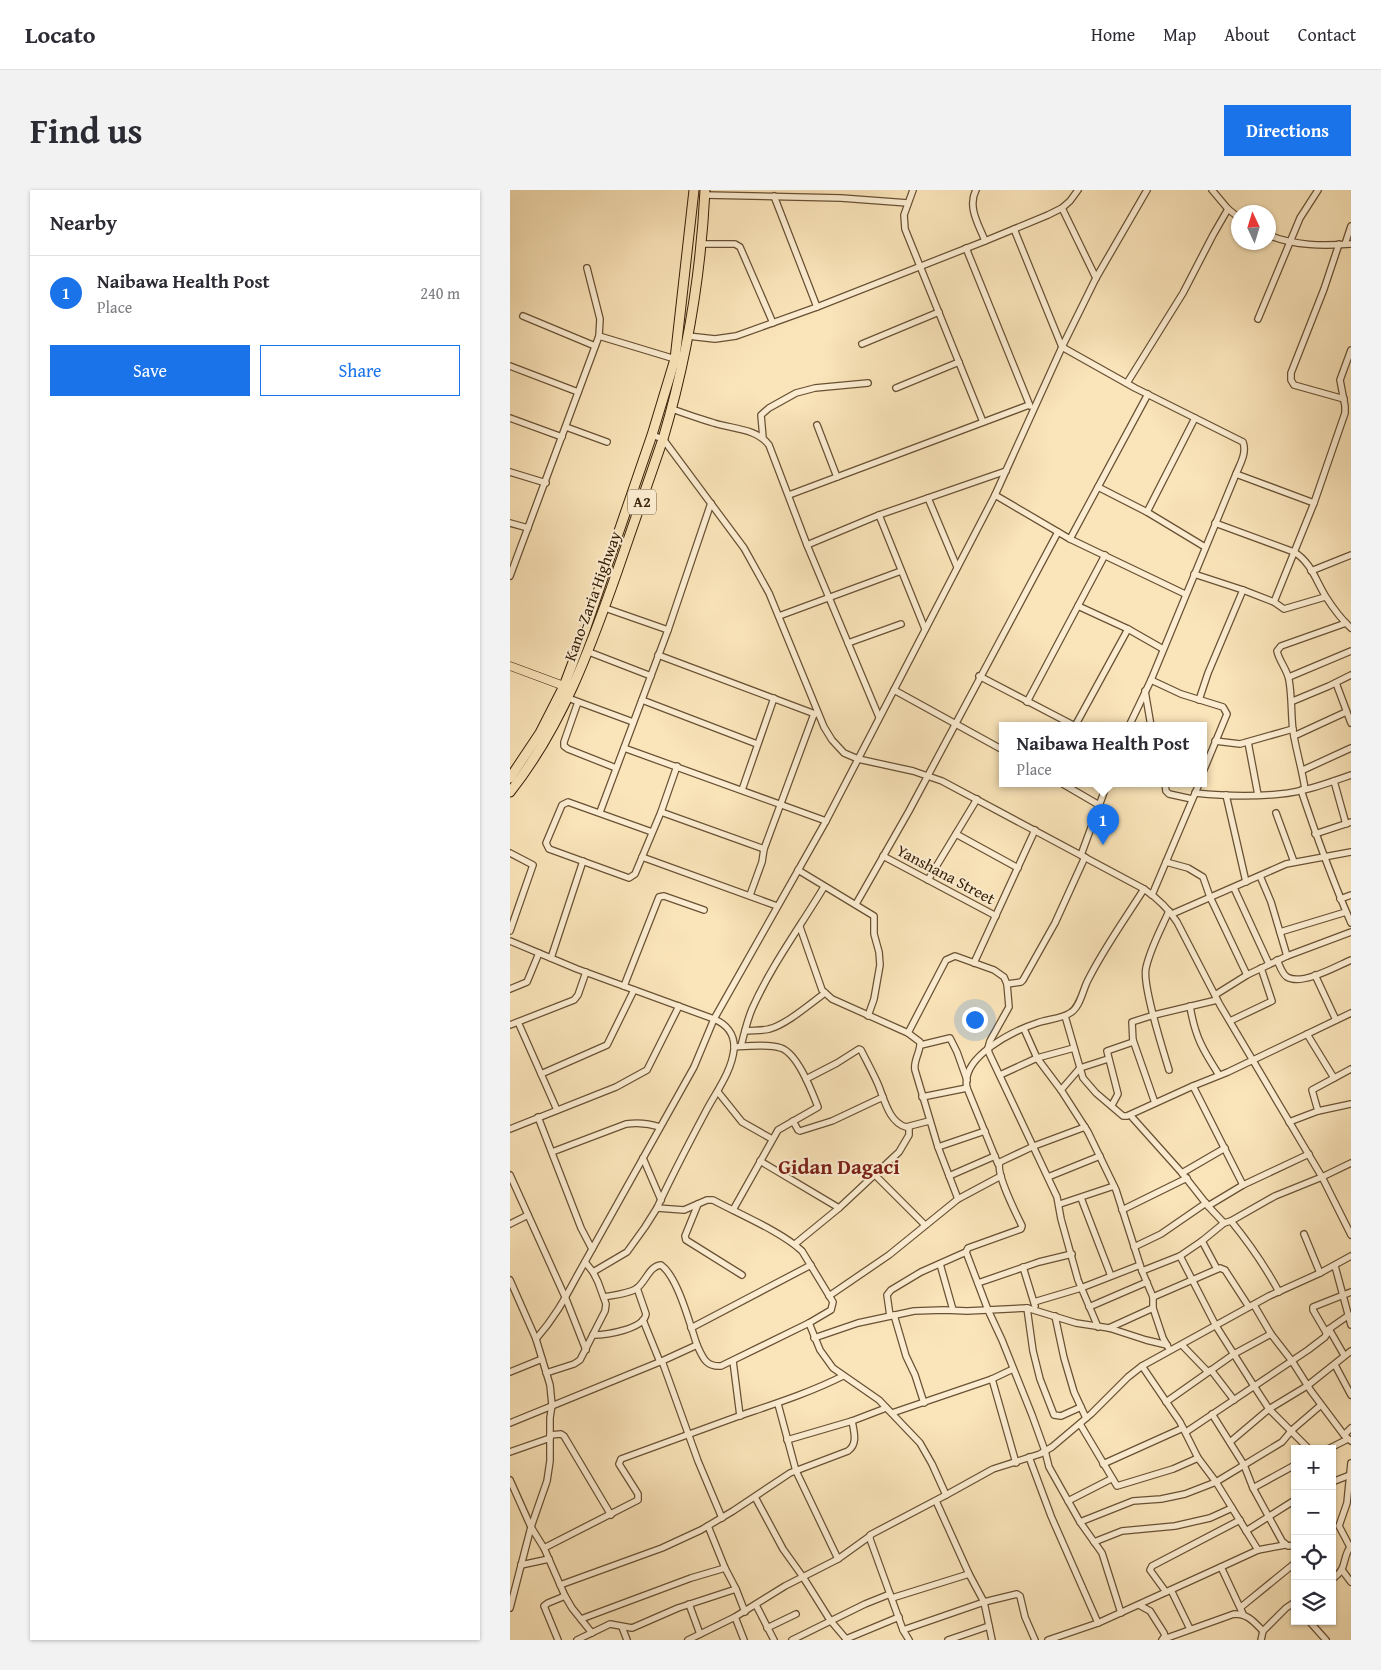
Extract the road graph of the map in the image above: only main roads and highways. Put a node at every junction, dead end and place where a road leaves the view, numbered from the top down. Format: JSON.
{"nodes":[{"id":1,"x":694,"y":190,"type":"edge"},
{"id":2,"x":704,"y":192,"type":"edge"},
{"id":3,"x":510,"y":666,"type":"edge"},
{"id":4,"x":564,"y":686,"type":"junction"},
{"id":5,"x":510,"y":778,"type":"edge"},
{"id":6,"x":510,"y":792,"type":"edge"}],
"edges":[{"from":1,"to":4,"type":"highway","name":"Kano-Zaria Highway","number":"A2"},
{"from":2,"to":6,"type":"highway","name":"Kano-Zaria Highway","number":"A2"},
{"from":3,"to":4,"type":"main road"},
{"from":4,"to":5,"type":"highway","name":"Kano-Zaria Highway","number":"A2"}]}
